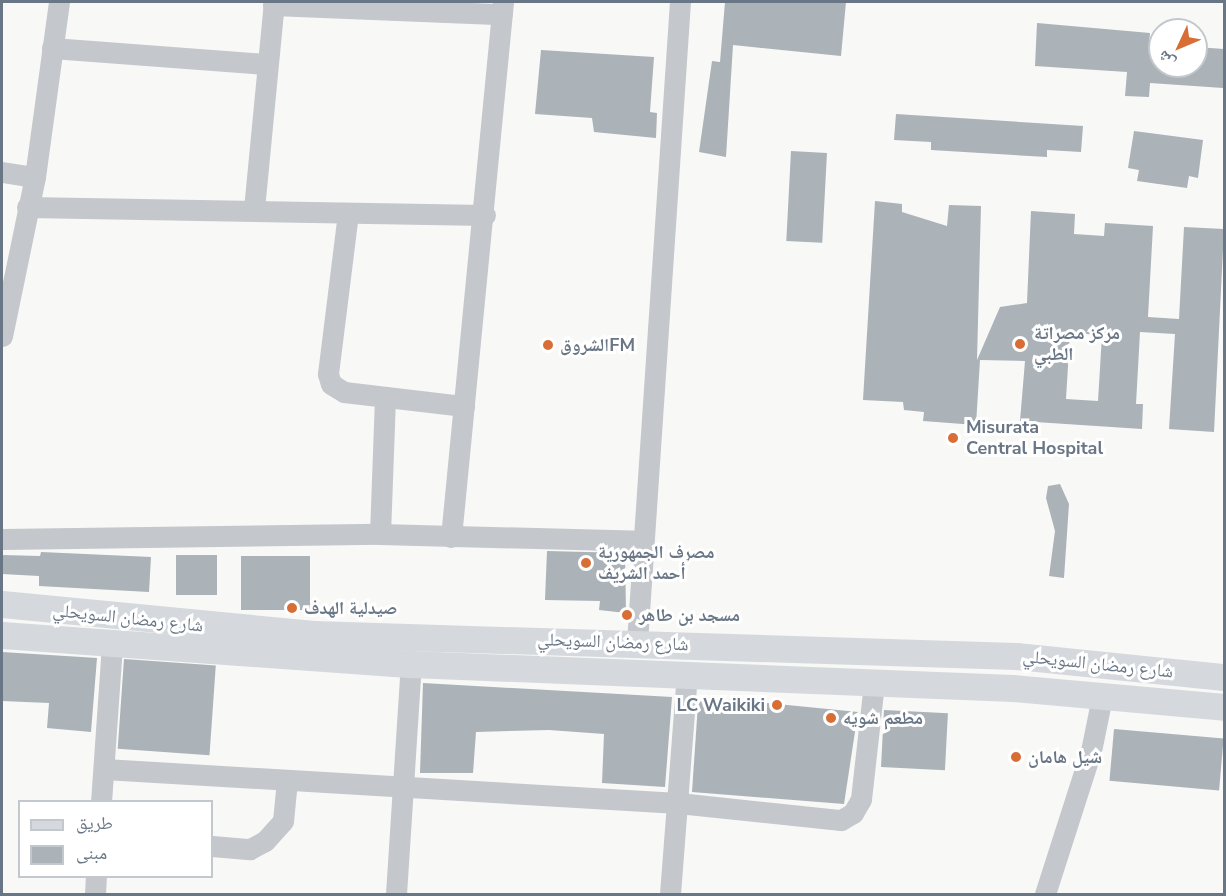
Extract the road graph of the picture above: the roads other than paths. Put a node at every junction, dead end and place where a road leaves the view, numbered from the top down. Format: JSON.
{"nodes":[{"id":1,"x":59,"y":2,"type":"edge"},
{"id":2,"x":680,"y":2,"type":"edge"},
{"id":3,"x":273,"y":3,"type":"edge"},
{"id":4,"x":503,"y":8,"type":"edge"},
{"id":5,"x":52,"y":48,"type":"junction"},
{"id":6,"x":265,"y":64,"type":"junction"},
{"id":7,"x":2,"y":172,"type":"edge"},
{"id":8,"x":34,"y":177,"type":"junction"},
{"id":9,"x":27,"y":207,"type":"junction"},
{"id":10,"x":254,"y":209,"type":"junction"},
{"id":11,"x":348,"y":213,"type":"junction"},
{"id":12,"x":485,"y":215,"type":"junction"},
{"id":13,"x":2,"y":336,"type":"edge"},
{"id":14,"x":385,"y":396,"type":"junction"},
{"id":15,"x":464,"y":406,"type":"junction"},
{"id":16,"x":380,"y":534,"type":"junction"},
{"id":17,"x":451,"y":537,"type":"junction"},
{"id":18,"x":2,"y":538,"type":"edge"},
{"id":19,"x":641,"y":541,"type":"junction"},
{"id":20,"x":2,"y":604,"type":"edge"},
{"id":21,"x":2,"y":635,"type":"edge"},
{"id":22,"x":637,"y":642,"type":"junction"},
{"id":23,"x":112,"y":643,"type":"junction"},
{"id":24,"x":411,"y":664,"type":"junction"},
{"id":25,"x":687,"y":675,"type":"junction"},
{"id":26,"x":1224,"y":676,"type":"edge"},
{"id":27,"x":874,"y":683,"type":"junction"},
{"id":28,"x":1102,"y":697,"type":"junction"},
{"id":29,"x":1224,"y":707,"type":"edge"},
{"id":30,"x":104,"y":769,"type":"junction"},
{"id":31,"x":287,"y":780,"type":"junction"},
{"id":32,"x":406,"y":786,"type":"junction"},
{"id":33,"x":102,"y":800,"type":"edge"},
{"id":34,"x":678,"y":803,"type":"junction"},
{"id":35,"x":213,"y":846,"type":"edge"},
{"id":36,"x":96,"y":878,"type":"edge"},
{"id":37,"x":95,"y":894,"type":"edge"},
{"id":38,"x":396,"y":894,"type":"edge"},
{"id":39,"x":670,"y":894,"type":"edge"},
{"id":40,"x":1045,"y":894,"type":"edge"}],
"edges":[{"from":1,"to":5,"type":"street"},
{"from":2,"to":19,"type":"street"},
{"from":3,"to":4,"type":"street"},
{"from":3,"to":6,"type":"street"},
{"from":4,"to":12,"type":"street"},
{"from":5,"to":6,"type":"street"},
{"from":5,"to":8,"type":"street"},
{"from":6,"to":10,"type":"street"},
{"from":7,"to":8,"type":"street"},
{"from":8,"to":9,"type":"street"},
{"from":9,"to":10,"type":"street"},
{"from":9,"to":13,"type":"street"},
{"from":10,"to":11,"type":"street"},
{"from":11,"to":12,"type":"street"},
{"from":11,"to":14,"type":"street"},
{"from":12,"to":15,"type":"street"},
{"from":14,"to":15,"type":"street"},
{"from":14,"to":16,"type":"street"},
{"from":15,"to":17,"type":"street"},
{"from":16,"to":17,"type":"street"},
{"from":16,"to":18,"type":"street"},
{"from":17,"to":19,"type":"street"},
{"from":19,"to":22,"type":"street"},
{"from":20,"to":22,"type":"main road","name":"شارع رمضان السويحلي"},
{"from":21,"to":23,"type":"main road","name":"شارع رمضان السويحلي"},
{"from":22,"to":26,"type":"main road","name":"شارع رمضان السويحلي"},
{"from":23,"to":24,"type":"main road","name":"شارع رمضان السويحلي"},
{"from":23,"to":30,"type":"street"},
{"from":24,"to":25,"type":"main road","name":"شارع رمضان السويحلي"},
{"from":24,"to":32,"type":"street"},
{"from":25,"to":27,"type":"main road","name":"شارع رمضان السويحلي"},
{"from":25,"to":34,"type":"street"},
{"from":27,"to":28,"type":"main road","name":"شارع رمضان السويحلي"},
{"from":27,"to":34,"type":"street"},
{"from":28,"to":29,"type":"main road","name":"شارع رمضان السويحلي"},
{"from":28,"to":40,"type":"street"},
{"from":30,"to":31,"type":"street"},
{"from":30,"to":33,"type":"street"},
{"from":31,"to":32,"type":"street"},
{"from":31,"to":35,"type":"street"},
{"from":32,"to":34,"type":"street"},
{"from":32,"to":38,"type":"street"},
{"from":34,"to":39,"type":"street"},
{"from":36,"to":37,"type":"street"}]}
